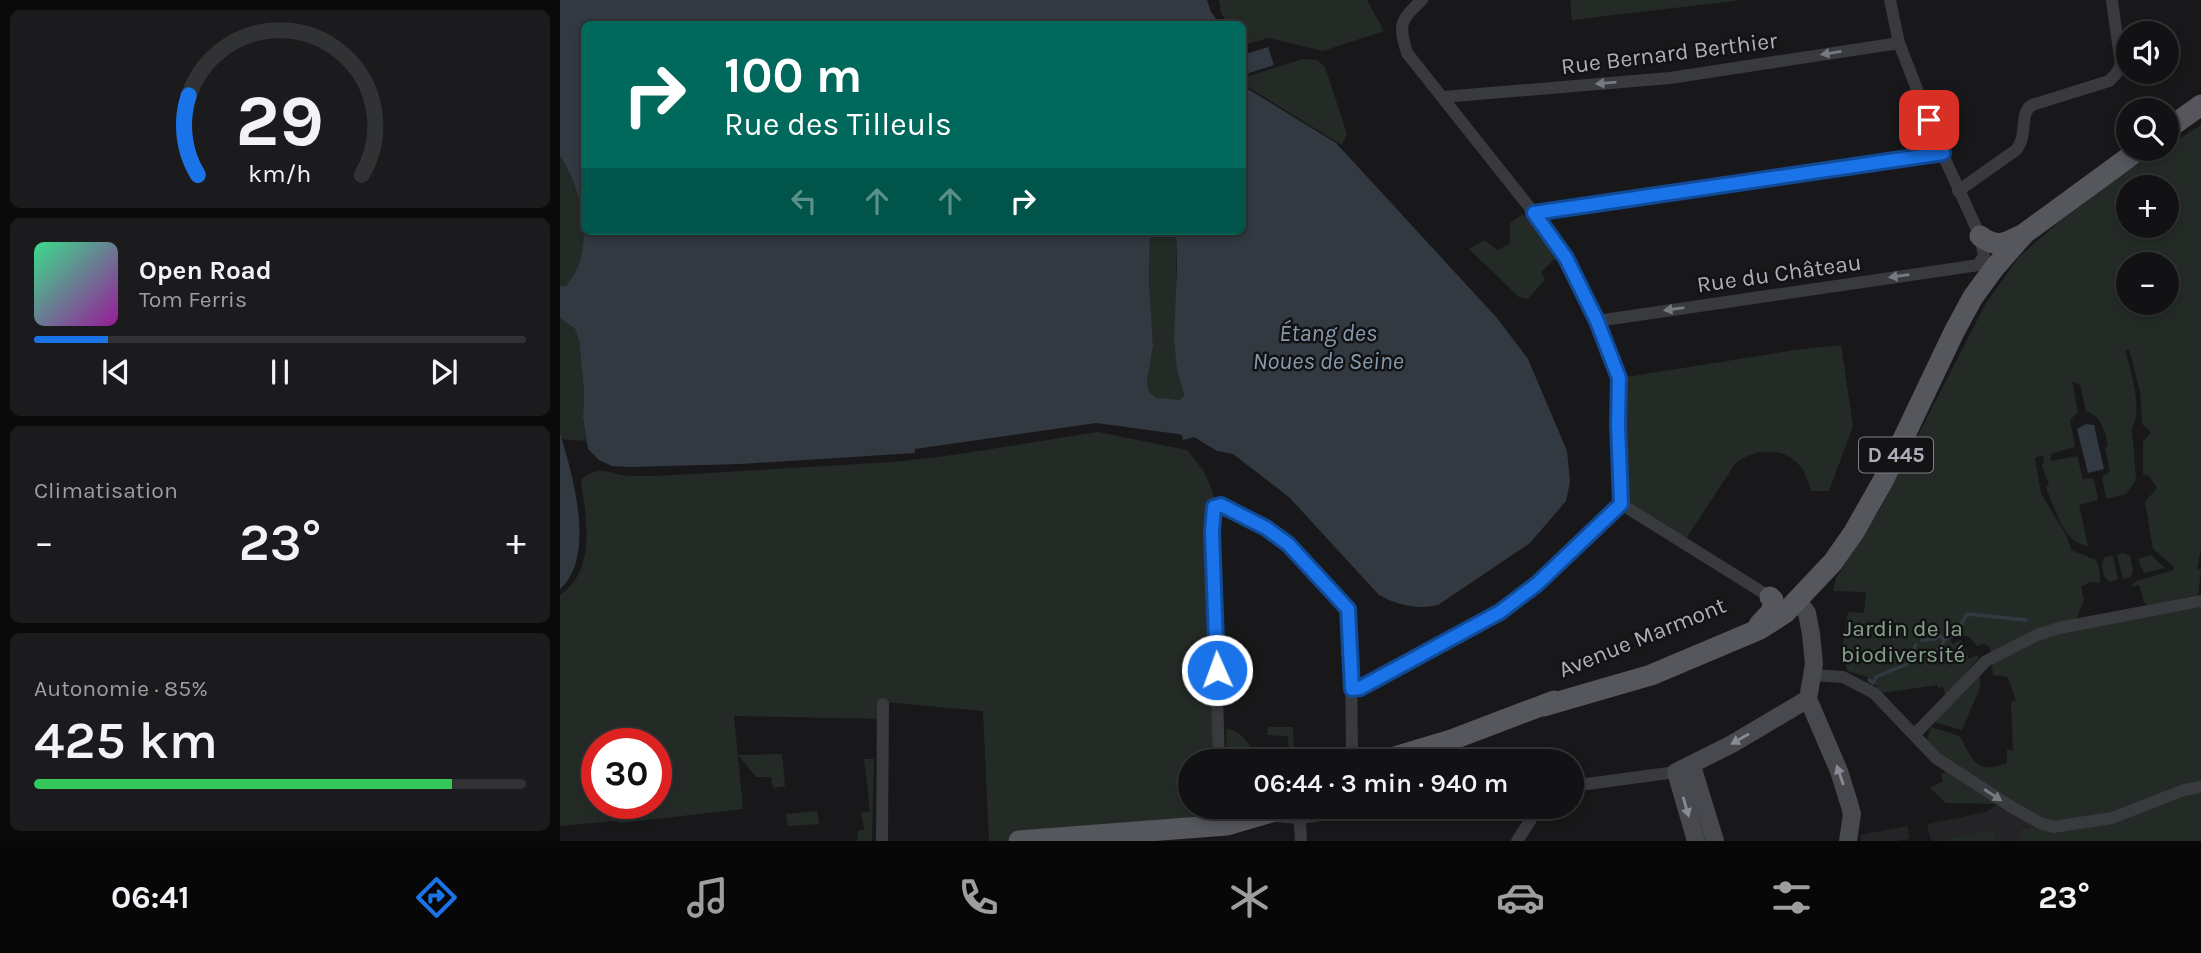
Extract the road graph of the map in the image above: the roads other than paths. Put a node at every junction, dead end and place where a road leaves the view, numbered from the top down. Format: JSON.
{"nodes":[{"id":1,"x":1422,"y":0,"type":"edge"},
{"id":2,"x":1890,"y":0,"type":"edge"},
{"id":3,"x":2112,"y":1,"type":"edge"},
{"id":4,"x":1899,"y":43,"type":"junction"},
{"id":5,"x":1443,"y":97,"type":"junction"},
{"id":6,"x":2201,"y":105,"type":"edge"},
{"id":7,"x":2179,"y":121,"type":"edge"},
{"id":8,"x":1943,"y":153,"type":"junction"},
{"id":9,"x":2124,"y":161,"type":"edge"},
{"id":10,"x":1958,"y":191,"type":"junction"},
{"id":11,"x":1534,"y":213,"type":"junction"},
{"id":12,"x":2025,"y":233,"type":"junction"},
{"id":13,"x":1980,"y":236,"type":"junction"},
{"id":14,"x":1972,"y":266,"type":"junction"},
{"id":15,"x":1973,"y":297,"type":"junction"},
{"id":16,"x":1597,"y":321,"type":"junction"},
{"id":17,"x":1621,"y":504,"type":"junction"},
{"id":18,"x":1797,"y":600,"type":"junction"},
{"id":19,"x":1772,"y":601,"type":"junction"},
{"id":20,"x":2201,"y":601,"type":"edge"},
{"id":21,"x":1752,"y":631,"type":"junction"},
{"id":22,"x":1813,"y":675,"type":"junction"},
{"id":23,"x":1352,"y":689,"type":"junction"},
{"id":24,"x":1808,"y":699,"type":"junction"},
{"id":25,"x":883,"y":704,"type":"dead end"},
{"id":26,"x":1544,"y":706,"type":"junction"},
{"id":27,"x":1914,"y":736,"type":"junction"},
{"id":28,"x":1451,"y":740,"type":"junction"},
{"id":29,"x":1219,"y":749,"type":"edge"},
{"id":30,"x":1352,"y":749,"type":"edge"},
{"id":31,"x":1421,"y":749,"type":"edge"},
{"id":32,"x":1432,"y":749,"type":"edge"},
{"id":33,"x":1684,"y":769,"type":"junction"},
{"id":34,"x":1584,"y":784,"type":"edge"},
{"id":35,"x":2201,"y":787,"type":"edge"},
{"id":36,"x":1197,"y":819,"type":"edge"},
{"id":37,"x":1210,"y":819,"type":"edge"},
{"id":38,"x":1297,"y":819,"type":"edge"},
{"id":39,"x":1531,"y":819,"type":"edge"},
{"id":40,"x":1082,"y":835,"type":"junction"},
{"id":41,"x":1156,"y":836,"type":"edge"},
{"id":42,"x":882,"y":841,"type":"edge"},
{"id":43,"x":1019,"y":841,"type":"edge"},
{"id":44,"x":1301,"y":841,"type":"edge"},
{"id":45,"x":1517,"y":841,"type":"edge"},
{"id":46,"x":1696,"y":841,"type":"edge"},
{"id":47,"x":1715,"y":841,"type":"edge"},
{"id":48,"x":1848,"y":841,"type":"edge"}],
"edges":[{"from":1,"to":5,"type":"street"},
{"from":2,"to":4,"type":"street"},
{"from":3,"to":10,"type":"street"},
{"from":4,"to":5,"type":"street","name":"Rue Bernard Berthier","one_way":true},
{"from":4,"to":8,"type":"street"},
{"from":5,"to":11,"type":"street"},
{"from":6,"to":7,"type":"main road"},
{"from":8,"to":10,"type":"street"},
{"from":8,"to":11,"type":"street"},
{"from":9,"to":12,"type":"main road","name":"Avenue Marmont","number":"D 445"},
{"from":10,"to":13,"type":"street"},
{"from":11,"to":16,"type":"street"},
{"from":12,"to":13,"type":"main road"},
{"from":12,"to":15,"type":"main road","name":"Avenue Marmont","number":"D 445"},
{"from":13,"to":14,"type":"street"},
{"from":14,"to":15,"type":"main road"},
{"from":14,"to":16,"type":"street","name":"Rue du Château","one_way":true},
{"from":15,"to":18,"type":"main road","name":"Avenue Marmont","number":"D 445"},
{"from":16,"to":17,"type":"street"},
{"from":17,"to":19,"type":"street"},
{"from":17,"to":23,"type":"street"},
{"from":18,"to":19,"type":"main road","name":"Avenue Marmont","number":"D 445"},
{"from":18,"to":21,"type":"main road","name":"Avenue Marmont","number":"D 445"},
{"from":18,"to":22,"type":"street"},
{"from":19,"to":21,"type":"main road","number":"D 445"},
{"from":19,"to":26,"type":"main road","name":"Avenue Marmont","number":"D 445"},
{"from":20,"to":27,"type":"street"},
{"from":21,"to":26,"type":"main road","name":"Avenue Marmont","number":"D 445"},
{"from":22,"to":24,"type":"street"},
{"from":22,"to":27,"type":"street"},
{"from":23,"to":29,"type":"street"},
{"from":23,"to":30,"type":"street"},
{"from":24,"to":33,"type":"street","one_way":true},
{"from":48,"to":24,"type":"street","one_way":true},
{"from":25,"to":42,"type":"street"},
{"from":26,"to":28,"type":"main road","name":"Avenue Marmont","number":"D 445"},
{"from":27,"to":35,"type":"street","one_way":true},
{"from":28,"to":31,"type":"main road","name":"Avenue Marmont","number":"D 445"},
{"from":28,"to":32,"type":"main road","name":"Avenue Marmont","number":"D 445"},
{"from":33,"to":34,"type":"street"},
{"from":33,"to":46,"type":"street","one_way":true},
{"from":33,"to":47,"type":"street"},
{"from":36,"to":40,"type":"main road"},
{"from":37,"to":41,"type":"main road"},
{"from":38,"to":44,"type":"street"},
{"from":39,"to":45,"type":"street"},
{"from":40,"to":41,"type":"main road"},
{"from":40,"to":43,"type":"main road"}]}
